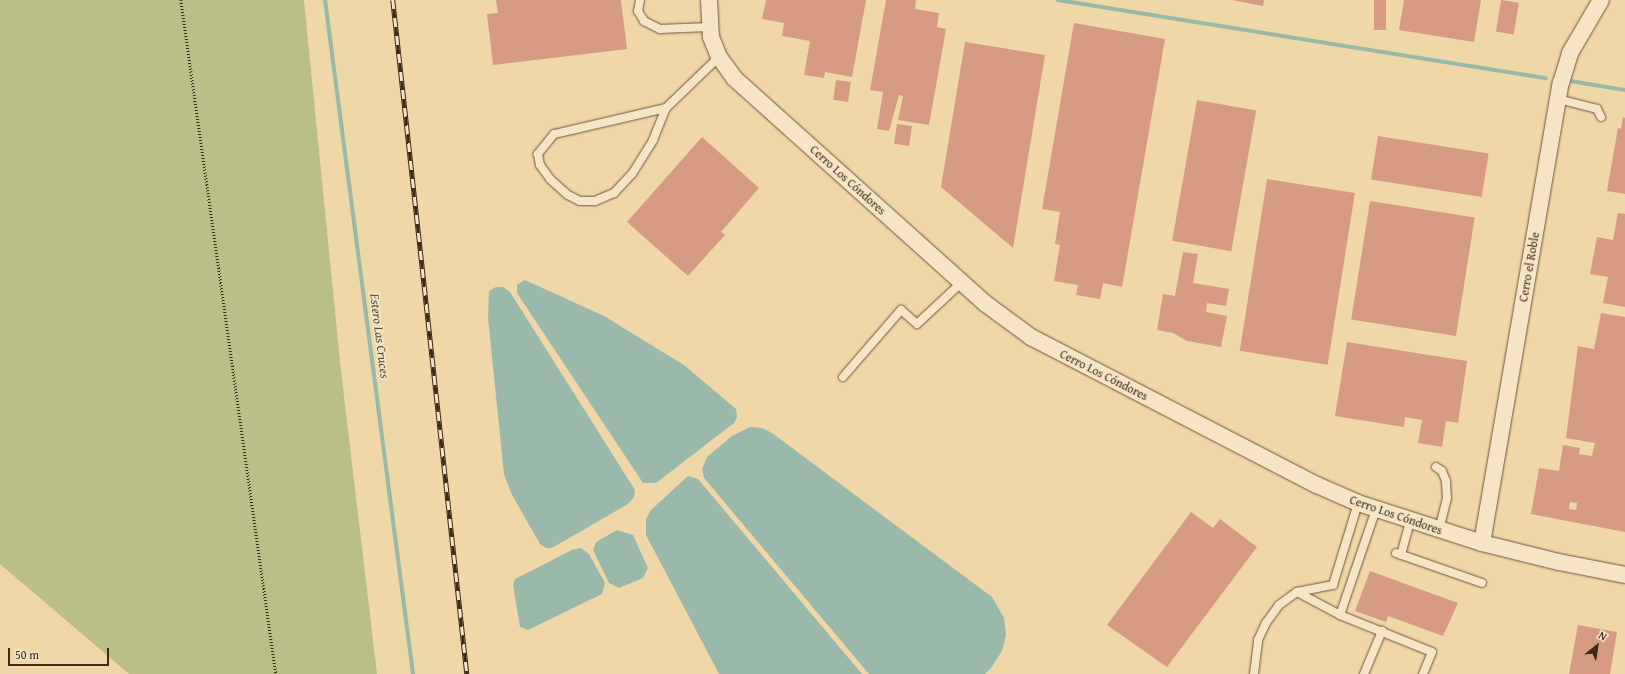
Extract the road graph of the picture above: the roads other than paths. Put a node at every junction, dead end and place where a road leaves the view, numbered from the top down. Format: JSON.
{"nodes":[{"id":1,"x":640,"y":0,"type":"edge"},
{"id":2,"x":709,"y":0,"type":"edge"},
{"id":3,"x":1601,"y":0,"type":"edge"},
{"id":4,"x":709,"y":27,"type":"junction"},
{"id":5,"x":719,"y":57,"type":"junction"},
{"id":6,"x":1558,"y":99,"type":"junction"},
{"id":7,"x":666,"y":108,"type":"junction"},
{"id":8,"x":1601,"y":117,"type":"dead end"},
{"id":9,"x":962,"y":282,"type":"junction"},
{"id":10,"x":843,"y":377,"type":"dead end"},
{"id":11,"x":1436,"y":467,"type":"dead end"},
{"id":12,"x":1358,"y":503,"type":"junction"},
{"id":13,"x":1376,"y":509,"type":"junction"},
{"id":14,"x":1410,"y":521,"type":"junction"},
{"id":15,"x":1439,"y":530,"type":"junction"},
{"id":16,"x":1482,"y":543,"type":"junction"},
{"id":17,"x":1625,"y":575,"type":"edge"},
{"id":18,"x":1482,"y":583,"type":"dead end"},
{"id":19,"x":1297,"y":592,"type":"junction"},
{"id":20,"x":1340,"y":614,"type":"junction"},
{"id":21,"x":1382,"y":631,"type":"junction"},
{"id":22,"x":1254,"y":674,"type":"edge"},
{"id":23,"x":1364,"y":674,"type":"edge"},
{"id":24,"x":1423,"y":674,"type":"edge"}],
"edges":[{"from":1,"to":4,"type":"lane"},
{"from":2,"to":4,"type":"street","name":"Cerro Los Cóndores"},
{"from":3,"to":6,"type":"street","name":"Cerro el Roble"},
{"from":4,"to":5,"type":"street","name":"Cerro Los Cóndores"},
{"from":5,"to":7,"type":"lane"},
{"from":5,"to":9,"type":"street","name":"Cerro Los Cóndores"},
{"from":6,"to":8,"type":"lane"},
{"from":6,"to":16,"type":"street","name":"Cerro el Roble"},
{"from":7,"to":7,"type":"lane"},
{"from":9,"to":10,"type":"lane"},
{"from":9,"to":12,"type":"street","name":"Cerro Los Cóndores"},
{"from":11,"to":15,"type":"lane"},
{"from":12,"to":13,"type":"street","name":"Cerro Los Cóndores"},
{"from":12,"to":19,"type":"lane"},
{"from":13,"to":14,"type":"street","name":"Cerro Los Cóndores"},
{"from":13,"to":20,"type":"lane"},
{"from":14,"to":15,"type":"street","name":"Cerro Los Cóndores"},
{"from":14,"to":18,"type":"lane"},
{"from":15,"to":16,"type":"street","name":"Cerro Los Cóndores"},
{"from":16,"to":17,"type":"street","name":"Cerro Los Cóndores"},
{"from":19,"to":20,"type":"lane"},
{"from":19,"to":22,"type":"lane"},
{"from":20,"to":21,"type":"lane"},
{"from":21,"to":23,"type":"lane"},
{"from":21,"to":24,"type":"lane"}]}
